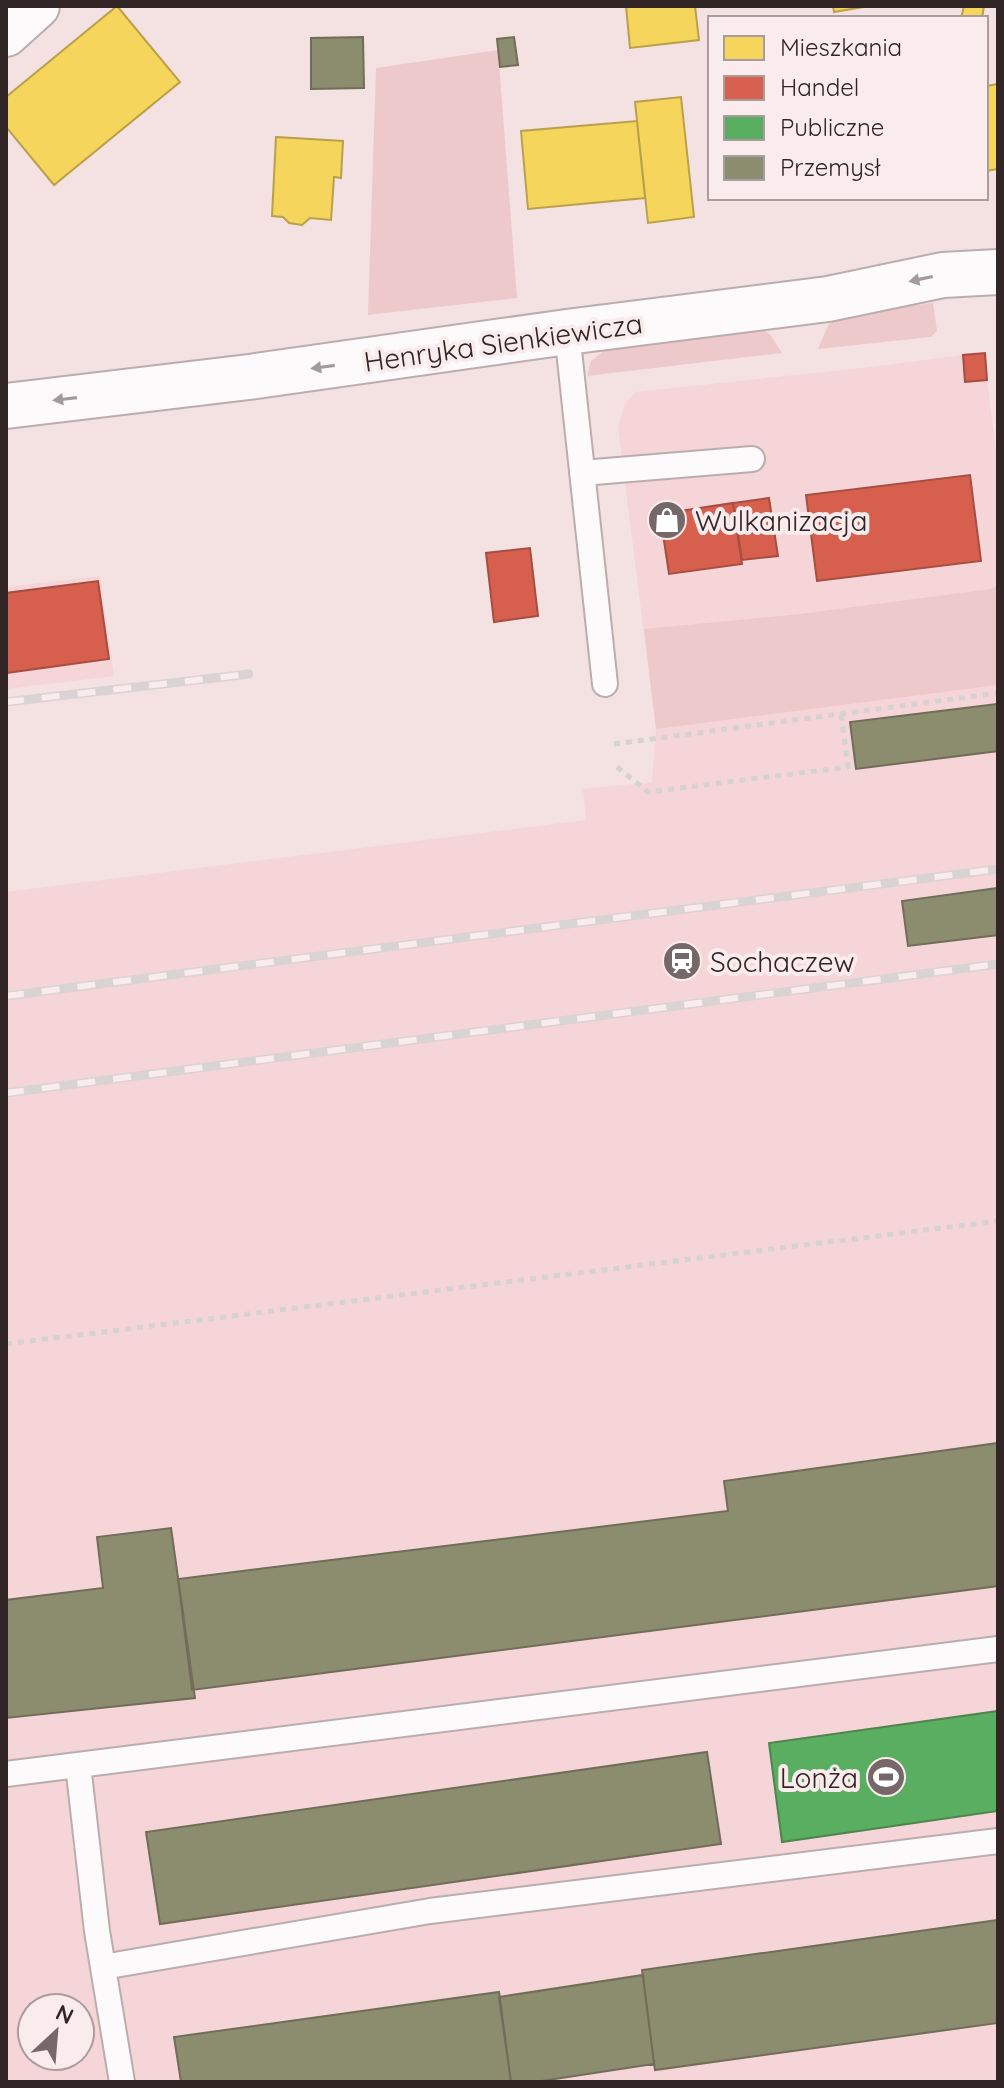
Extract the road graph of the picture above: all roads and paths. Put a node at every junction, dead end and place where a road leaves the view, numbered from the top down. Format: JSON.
{"nodes":[{"id":1,"x":37,"y":6,"type":"edge"},
{"id":2,"x":6,"y":34,"type":"edge"},
{"id":3,"x":998,"y":272,"type":"edge"},
{"id":4,"x":567,"y":332,"type":"junction"},
{"id":5,"x":6,"y":406,"type":"edge"},
{"id":6,"x":752,"y":459,"type":"dead end"},
{"id":7,"x":582,"y":473,"type":"junction"},
{"id":8,"x":605,"y":684,"type":"dead end"},
{"id":9,"x":998,"y":693,"type":"edge"},
{"id":10,"x":841,"y":714,"type":"junction"},
{"id":11,"x":614,"y":744,"type":"dead end"},
{"id":12,"x":617,"y":767,"type":"dead end"},
{"id":13,"x":998,"y":1221,"type":"edge"},
{"id":14,"x":6,"y":1344,"type":"edge"},
{"id":15,"x":998,"y":1649,"type":"edge"},
{"id":16,"x":78,"y":1765,"type":"junction"},
{"id":17,"x":6,"y":1774,"type":"edge"},
{"id":18,"x":998,"y":1841,"type":"edge"},
{"id":19,"x":103,"y":1967,"type":"junction"},
{"id":20,"x":122,"y":2082,"type":"edge"}],
"edges":[{"from":1,"to":2,"type":"street"},
{"from":3,"to":4,"type":"street","name":"Henryka Sienkiewicza","one_way":true},
{"from":4,"to":5,"type":"street","name":"Henryka Sienkiewicza","one_way":true},
{"from":4,"to":7,"type":"lane"},
{"from":6,"to":7,"type":"lane"},
{"from":7,"to":8,"type":"lane"},
{"from":9,"to":10,"type":"path"},
{"from":10,"to":11,"type":"path"},
{"from":10,"to":12,"type":"path"},
{"from":13,"to":14,"type":"path"},
{"from":15,"to":16,"type":"lane"},
{"from":16,"to":17,"type":"lane"},
{"from":16,"to":19,"type":"lane"},
{"from":18,"to":19,"type":"lane"},
{"from":19,"to":20,"type":"lane"}]}
